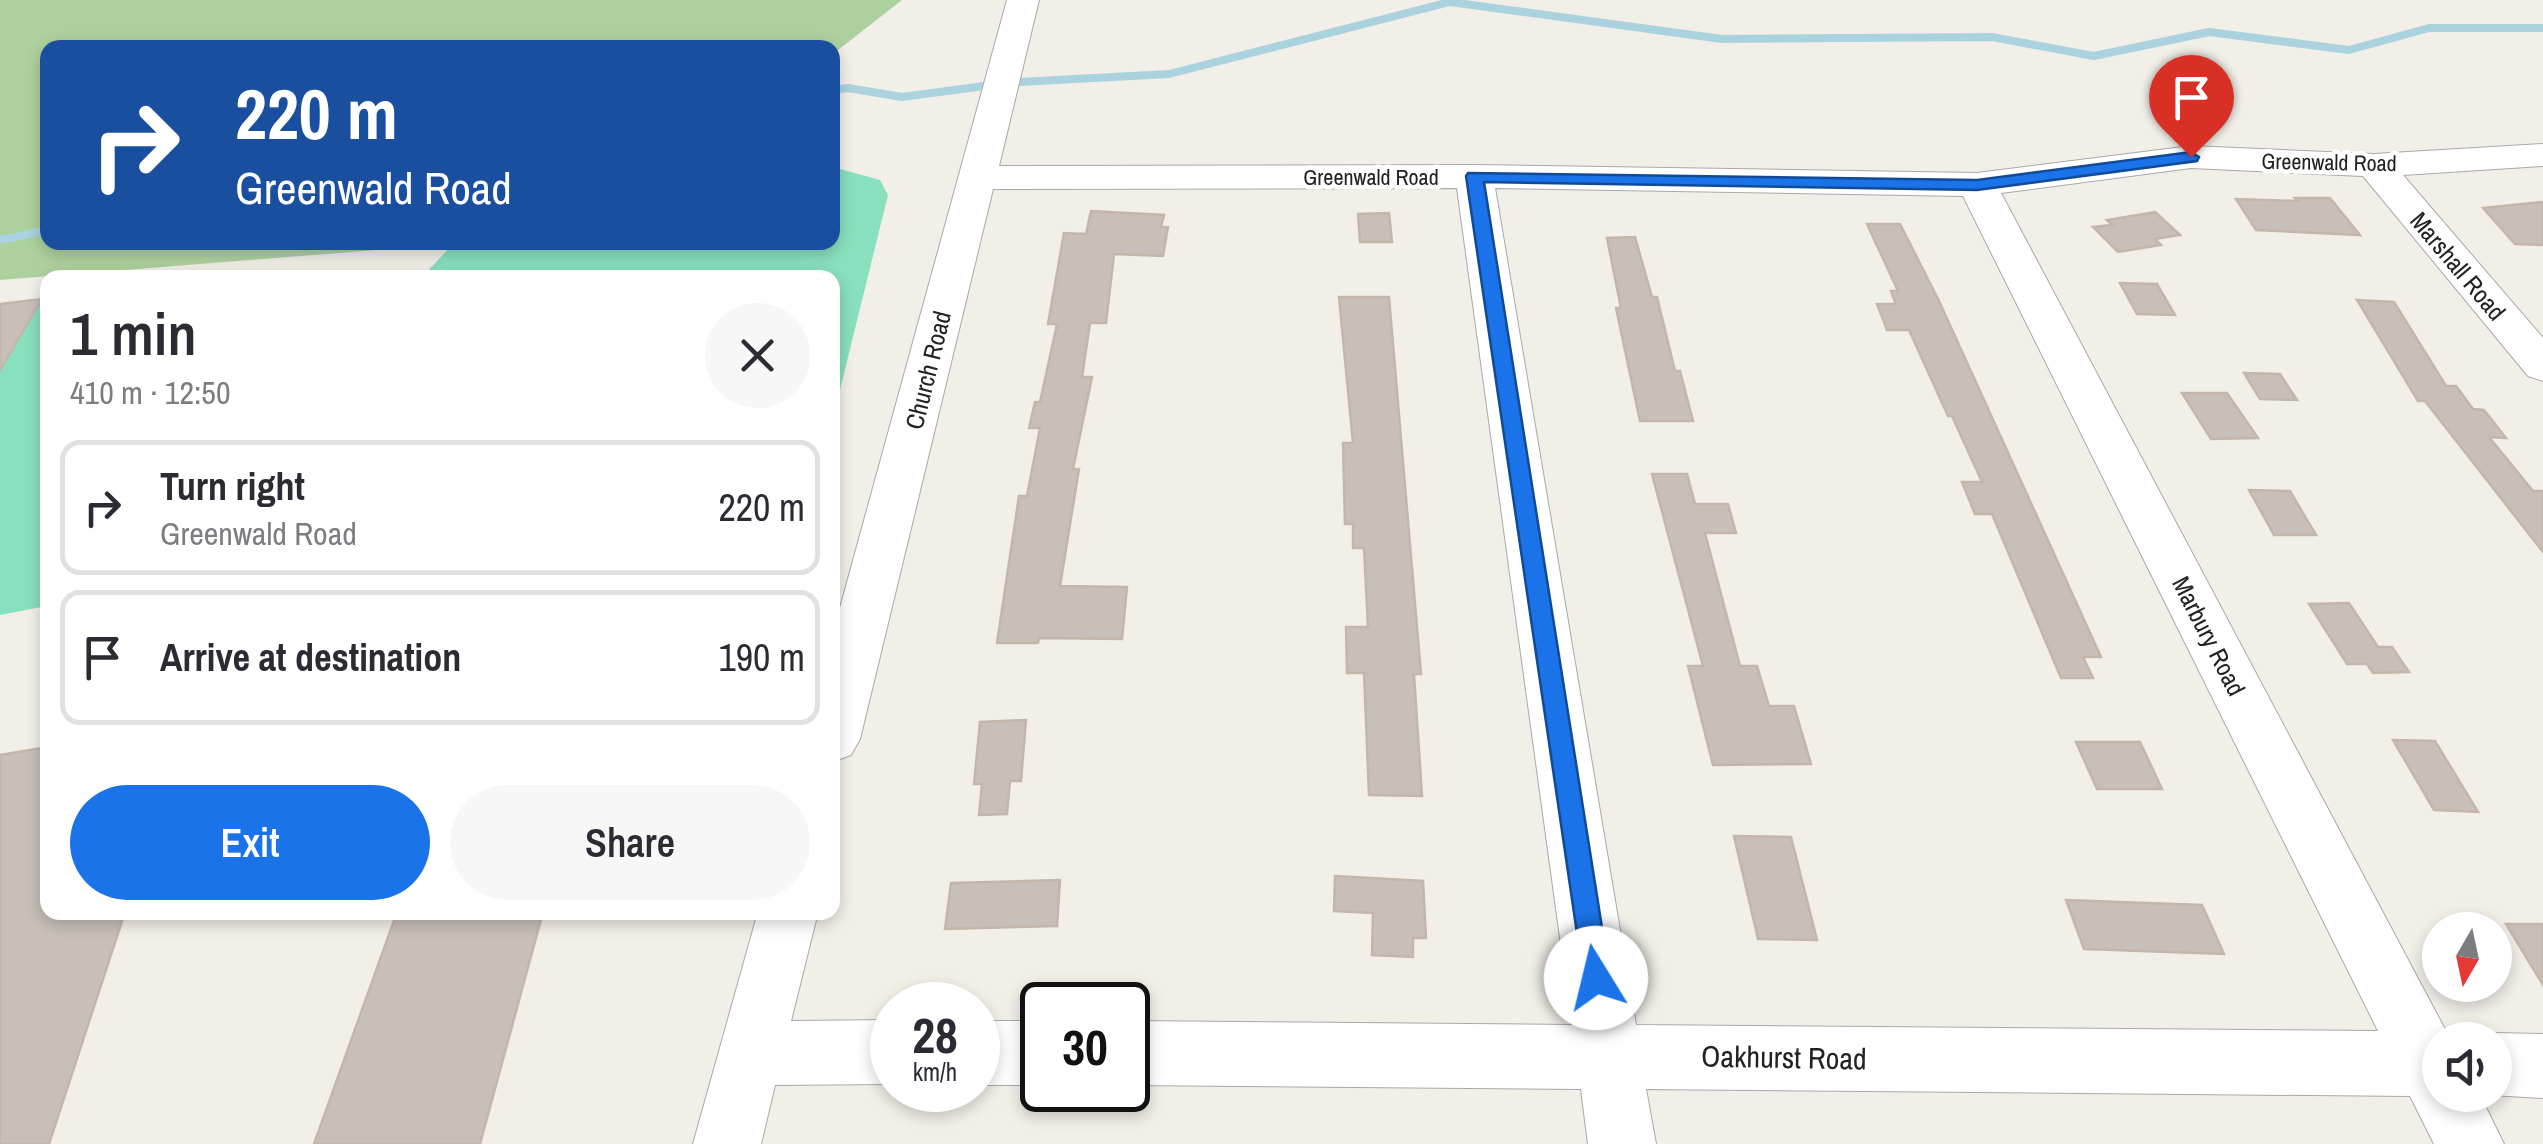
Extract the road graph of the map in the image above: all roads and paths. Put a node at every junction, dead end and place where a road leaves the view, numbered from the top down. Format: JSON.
{"nodes":[{"id":1,"x":1023,"y":0,"type":"edge"},
{"id":2,"x":2543,"y":155,"type":"edge"},
{"id":3,"x":2374,"y":165,"type":"junction"},
{"id":4,"x":1474,"y":176,"type":"junction"},
{"id":5,"x":977,"y":178,"type":"junction"},
{"id":6,"x":1977,"y":185,"type":"junction"},
{"id":7,"x":2543,"y":366,"type":"edge"},
{"id":8,"x":840,"y":708,"type":"edge"},
{"id":9,"x":786,"y":920,"type":"edge"},
{"id":10,"x":2422,"y":1046,"type":"edge"},
{"id":11,"x":870,"y":1052,"type":"edge"},
{"id":12,"x":752,"y":1053,"type":"junction"},
{"id":13,"x":1150,"y":1053,"type":"edge"},
{"id":14,"x":1607,"y":1054,"type":"junction"},
{"id":15,"x":2512,"y":1065,"type":"edge"},
{"id":16,"x":2543,"y":1066,"type":"edge"},
{"id":17,"x":2422,"y":1077,"type":"edge"},
{"id":18,"x":2455,"y":1112,"type":"edge"},
{"id":19,"x":727,"y":1144,"type":"edge"},
{"id":20,"x":1622,"y":1144,"type":"edge"},
{"id":21,"x":2470,"y":1144,"type":"edge"}],
"edges":[{"from":1,"to":5,"type":"street","name":"Church Road"},
{"from":2,"to":3,"type":"street","name":"Greenwald Road"},
{"from":3,"to":6,"type":"street","name":"Greenwald Road"},
{"from":3,"to":7,"type":"street","name":"Marshall Road"},
{"from":4,"to":5,"type":"street","name":"Greenwald Road"},
{"from":4,"to":6,"type":"street","name":"Greenwald Road"},
{"from":4,"to":14,"type":"street"},
{"from":5,"to":8,"type":"street","name":"Church Road"},
{"from":6,"to":10,"type":"street","name":"Marbury Road"},
{"from":9,"to":12,"type":"street"},
{"from":11,"to":12,"type":"street"},
{"from":12,"to":19,"type":"street"},
{"from":13,"to":14,"type":"street","name":"Oakhurst Road"},
{"from":14,"to":17,"type":"street","name":"Oakhurst Road"},
{"from":14,"to":20,"type":"street"},
{"from":15,"to":16,"type":"street"},
{"from":18,"to":21,"type":"street","name":"Marbury Road"}]}
